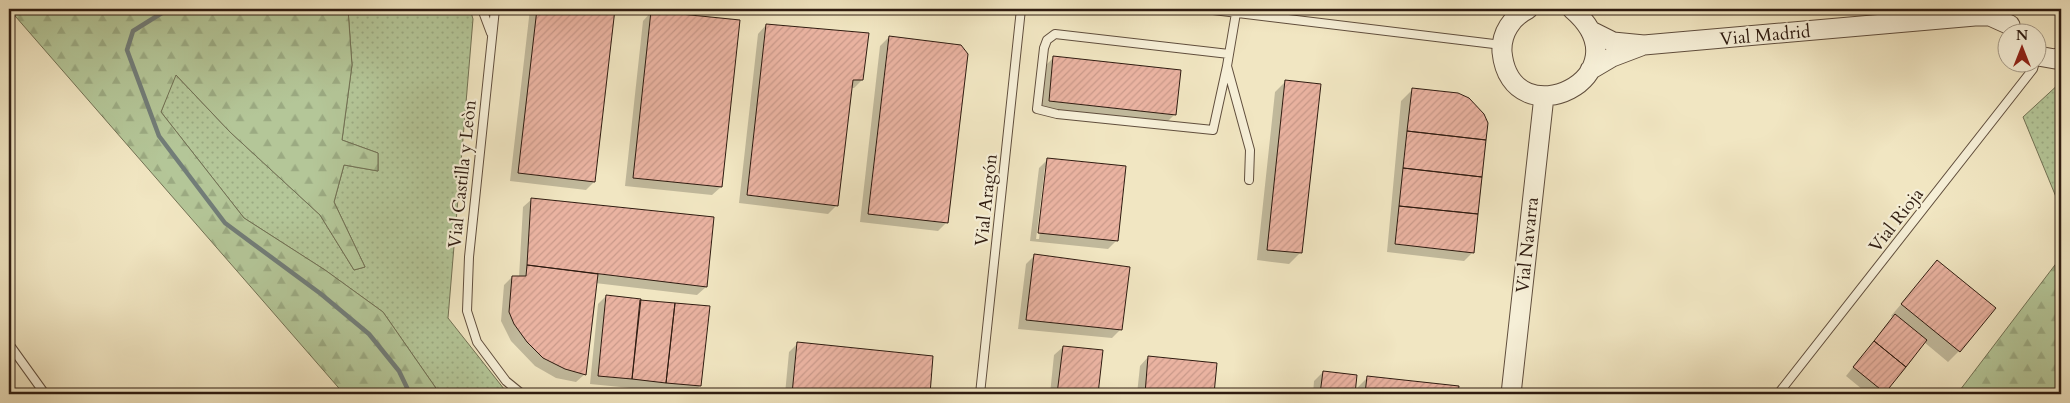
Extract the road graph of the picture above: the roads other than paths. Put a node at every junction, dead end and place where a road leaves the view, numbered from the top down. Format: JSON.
{"nodes":[{"id":1,"x":482,"y":9,"type":"edge"},
{"id":2,"x":495,"y":9,"type":"edge"},
{"id":3,"x":1021,"y":9,"type":"edge"},
{"id":4,"x":1205,"y":9,"type":"edge"},
{"id":5,"x":1528,"y":9,"type":"edge"},
{"id":6,"x":1572,"y":9,"type":"edge"},
{"id":7,"x":1995,"y":9,"type":"edge"},
{"id":8,"x":1236,"y":12,"type":"junction"},
{"id":9,"x":1975,"y":16,"type":"junction"},
{"id":10,"x":2010,"y":22,"type":"edge"},
{"id":11,"x":1591,"y":31,"type":"junction"},
{"id":12,"x":492,"y":40,"type":"junction"},
{"id":13,"x":1644,"y":44,"type":"junction"},
{"id":14,"x":1502,"y":45,"type":"junction"},
{"id":15,"x":1229,"y":54,"type":"junction"},
{"id":16,"x":2061,"y":57,"type":"edge"},
{"id":17,"x":2048,"y":58,"type":"edge"},
{"id":18,"x":1227,"y":66,"type":"junction"},
{"id":19,"x":1590,"y":70,"type":"junction"},
{"id":20,"x":2031,"y":72,"type":"edge"},
{"id":21,"x":1544,"y":96,"type":"junction"},
{"id":22,"x":1249,"y":180,"type":"dead end"},
{"id":23,"x":9,"y":344,"type":"edge"},
{"id":24,"x":45,"y":394,"type":"edge"},
{"id":25,"x":522,"y":394,"type":"edge"},
{"id":26,"x":980,"y":394,"type":"edge"},
{"id":27,"x":1511,"y":394,"type":"edge"},
{"id":28,"x":1778,"y":394,"type":"edge"}],
"edges":[{"from":1,"to":12,"type":"lane"},
{"from":2,"to":12,"type":"lane","name":"Vial Castilla y Leòn"},
{"from":3,"to":26,"type":"lane","name":"Vial Aragón"},
{"from":4,"to":8,"type":"lane"},
{"from":5,"to":14,"type":"street"},
{"from":6,"to":11,"type":"street"},
{"from":7,"to":9,"type":"street","name":"Vial Madrid"},
{"from":8,"to":14,"type":"lane"},
{"from":8,"to":15,"type":"lane"},
{"from":9,"to":10,"type":"street","name":"Vial Madrid"},
{"from":9,"to":13,"type":"street","name":"Vial Madrid"},
{"from":11,"to":13,"type":"street","name":"Vial Madrid"},
{"from":11,"to":19,"type":"street"},
{"from":12,"to":25,"type":"lane","name":"Vial Castilla y Leòn"},
{"from":13,"to":19,"type":"street","name":"Vial Madrid"},
{"from":14,"to":21,"type":"street"},
{"from":15,"to":18,"type":"lane"},
{"from":15,"to":18,"type":"lane"},
{"from":16,"to":17,"type":"street"},
{"from":18,"to":22,"type":"lane"},
{"from":19,"to":21,"type":"street"},
{"from":20,"to":28,"type":"lane","name":"Vial Rioja"},
{"from":21,"to":27,"type":"street","name":"Vial Navarra"},
{"from":23,"to":24,"type":"lane"}]}
